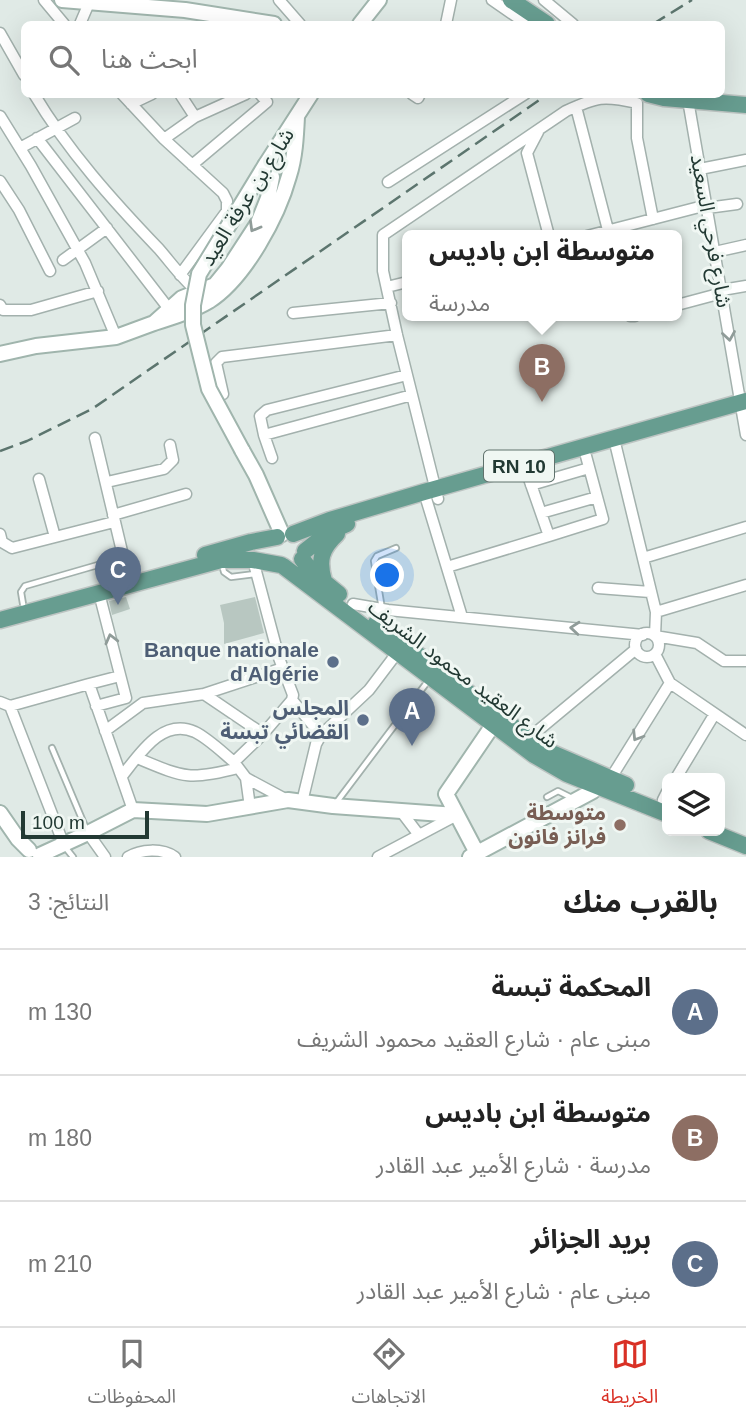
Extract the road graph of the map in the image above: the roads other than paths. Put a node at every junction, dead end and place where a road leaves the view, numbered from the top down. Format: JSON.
{"nodes":[{"id":1,"x":44,"y":0,"type":"edge"},
{"id":2,"x":62,"y":0,"type":"edge"},
{"id":3,"x":279,"y":0,"type":"edge"},
{"id":4,"x":379,"y":0,"type":"edge"},
{"id":5,"x":451,"y":0,"type":"edge"},
{"id":6,"x":492,"y":0,"type":"edge"},
{"id":7,"x":544,"y":0,"type":"edge"},
{"id":8,"x":514,"y":1,"type":"edge"},
{"id":9,"x":89,"y":3,"type":"junction"},
{"id":10,"x":163,"y":4,"type":"edge"},
{"id":11,"x":62,"y":21,"type":"edge"},
{"id":12,"x":81,"y":21,"type":"edge"},
{"id":13,"x":245,"y":21,"type":"edge"},
{"id":14,"x":297,"y":21,"type":"edge"},
{"id":15,"x":362,"y":21,"type":"edge"},
{"id":16,"x":447,"y":21,"type":"edge"},
{"id":17,"x":523,"y":21,"type":"edge"},
{"id":18,"x":542,"y":21,"type":"edge"},
{"id":19,"x":569,"y":21,"type":"edge"},
{"id":20,"x":0,"y":33,"type":"edge"},
{"id":21,"x":21,"y":66,"type":"edge"},
{"id":22,"x":36,"y":98,"type":"edge"},
{"id":23,"x":126,"y":98,"type":"edge"},
{"id":24,"x":144,"y":98,"type":"edge"},
{"id":25,"x":183,"y":98,"type":"edge"},
{"id":26,"x":237,"y":98,"type":"edge"},
{"id":27,"x":264,"y":98,"type":"edge"},
{"id":28,"x":309,"y":98,"type":"edge"},
{"id":29,"x":519,"y":98,"type":"edge"},
{"id":30,"x":596,"y":98,"type":"edge"},
{"id":31,"x":616,"y":98,"type":"edge"},
{"id":32,"x":673,"y":98,"type":"edge"},
{"id":33,"x":688,"y":100,"type":"junction"},
{"id":34,"x":131,"y":104,"type":"junction"},
{"id":35,"x":746,"y":105,"type":"edge"},
{"id":36,"x":576,"y":107,"type":"junction"},
{"id":37,"x":0,"y":116,"type":"edge"},
{"id":38,"x":195,"y":117,"type":"junction"},
{"id":39,"x":297,"y":117,"type":"junction"},
{"id":40,"x":75,"y":118,"type":"dead end"},
{"id":41,"x":54,"y":128,"type":"junction"},
{"id":42,"x":540,"y":129,"type":"junction"},
{"id":43,"x":37,"y":138,"type":"junction"},
{"id":44,"x":164,"y":139,"type":"junction"},
{"id":45,"x":20,"y":148,"type":"junction"},
{"id":46,"x":268,"y":160,"type":"junction"},
{"id":47,"x":746,"y":160,"type":"edge"},
{"id":48,"x":192,"y":165,"type":"junction"},
{"id":49,"x":700,"y":169,"type":"junction"},
{"id":50,"x":290,"y":174,"type":"junction"},
{"id":51,"x":0,"y":181,"type":"edge"},
{"id":52,"x":388,"y":182,"type":"dead end"},
{"id":53,"x":737,"y":204,"type":"dead end"},
{"id":54,"x":707,"y":206,"type":"junction"},
{"id":55,"x":653,"y":219,"type":"junction"},
{"id":56,"x":107,"y":228,"type":"junction"},
{"id":57,"x":547,"y":230,"type":"edge"},
{"id":58,"x":605,"y":230,"type":"edge"},
{"id":59,"x":612,"y":230,"type":"edge"},
{"id":60,"x":746,"y":245,"type":"edge"},
{"id":61,"x":78,"y":251,"type":"junction"},
{"id":62,"x":715,"y":252,"type":"junction"},
{"id":63,"x":63,"y":260,"type":"dead end"},
{"id":64,"x":50,"y":271,"type":"dead end"},
{"id":65,"x":180,"y":275,"type":"junction"},
{"id":66,"x":402,"y":283,"type":"edge"},
{"id":67,"x":746,"y":286,"type":"edge"},
{"id":68,"x":387,"y":287,"type":"junction"},
{"id":69,"x":98,"y":291,"type":"junction"},
{"id":70,"x":722,"y":291,"type":"junction"},
{"id":71,"x":197,"y":292,"type":"junction"},
{"id":72,"x":211,"y":300,"type":"junction"},
{"id":73,"x":391,"y":303,"type":"junction"},
{"id":74,"x":682,"y":303,"type":"edge"},
{"id":75,"x":0,"y":305,"type":"edge"},
{"id":76,"x":169,"y":309,"type":"junction"},
{"id":77,"x":293,"y":313,"type":"dead end"},
{"id":78,"x":154,"y":323,"type":"junction"},
{"id":79,"x":397,"y":335,"type":"junction"},
{"id":80,"x":116,"y":337,"type":"junction"},
{"id":81,"x":0,"y":354,"type":"edge"},
{"id":82,"x":407,"y":375,"type":"junction"},
{"id":83,"x":222,"y":394,"type":"dead end"},
{"id":84,"x":412,"y":395,"type":"junction"},
{"id":85,"x":743,"y":406,"type":"edge"},
{"id":86,"x":264,"y":435,"type":"junction"},
{"id":87,"x":746,"y":435,"type":"edge"},
{"id":88,"x":95,"y":438,"type":"dead end"},
{"id":89,"x":170,"y":445,"type":"dead end"},
{"id":90,"x":616,"y":447,"type":"junction"},
{"id":91,"x":272,"y":458,"type":"dead end"},
{"id":92,"x":587,"y":462,"type":"junction"},
{"id":93,"x":529,"y":479,"type":"junction"},
{"id":94,"x":39,"y":480,"type":"dead end"},
{"id":95,"x":107,"y":482,"type":"junction"},
{"id":96,"x":186,"y":494,"type":"dead end"},
{"id":97,"x":431,"y":496,"type":"junction"},
{"id":98,"x":597,"y":497,"type":"junction"},
{"id":99,"x":541,"y":513,"type":"junction"},
{"id":100,"x":114,"y":519,"type":"junction"},
{"id":101,"x":349,"y":523,"type":"junction"},
{"id":102,"x":746,"y":527,"type":"edge"},
{"id":103,"x":0,"y":534,"type":"edge"},
{"id":104,"x":284,"y":535,"type":"junction"},
{"id":105,"x":549,"y":536,"type":"junction"},
{"id":106,"x":55,"y":537,"type":"junction"},
{"id":107,"x":396,"y":548,"type":"dead end"},
{"id":108,"x":304,"y":555,"type":"junction"},
{"id":109,"x":123,"y":558,"type":"junction"},
{"id":110,"x":643,"y":558,"type":"junction"},
{"id":111,"x":282,"y":565,"type":"junction"},
{"id":112,"x":255,"y":567,"type":"junction"},
{"id":113,"x":447,"y":567,"type":"junction"},
{"id":114,"x":129,"y":580,"type":"junction"},
{"id":115,"x":324,"y":581,"type":"junction"},
{"id":116,"x":746,"y":585,"type":"edge"},
{"id":117,"x":598,"y":588,"type":"dead end"},
{"id":118,"x":650,"y":592,"type":"junction"},
{"id":119,"x":99,"y":593,"type":"junction"},
{"id":120,"x":23,"y":604,"type":"junction"},
{"id":121,"x":353,"y":604,"type":"junction"},
{"id":122,"x":382,"y":610,"type":"junction"},
{"id":123,"x":0,"y":611,"type":"edge"},
{"id":124,"x":656,"y":612,"type":"junction"},
{"id":125,"x":462,"y":617,"type":"junction"},
{"id":126,"x":0,"y":621,"type":"edge"},
{"id":127,"x":643,"y":635,"type":"junction"},
{"id":128,"x":655,"y":636,"type":"junction"},
{"id":129,"x":636,"y":649,"type":"junction"},
{"id":130,"x":397,"y":653,"type":"junction"},
{"id":131,"x":655,"y":654,"type":"junction"},
{"id":132,"x":746,"y":662,"type":"edge"},
{"id":133,"x":283,"y":668,"type":"junction"},
{"id":134,"x":120,"y":676,"type":"junction"},
{"id":135,"x":431,"y":678,"type":"junction"},
{"id":136,"x":89,"y":684,"type":"junction"},
{"id":137,"x":670,"y":684,"type":"junction"},
{"id":138,"x":204,"y":694,"type":"junction"},
{"id":139,"x":126,"y":698,"type":"junction"},
{"id":140,"x":292,"y":700,"type":"junction"},
{"id":141,"x":5,"y":704,"type":"edge"},
{"id":142,"x":96,"y":706,"type":"junction"},
{"id":143,"x":130,"y":710,"type":"junction"},
{"id":144,"x":714,"y":715,"type":"junction"},
{"id":145,"x":493,"y":726,"type":"junction"},
{"id":146,"x":105,"y":731,"type":"junction"},
{"id":147,"x":263,"y":734,"type":"junction"},
{"id":148,"x":321,"y":735,"type":"junction"},
{"id":149,"x":746,"y":735,"type":"edge"},
{"id":150,"x":529,"y":738,"type":"junction"},
{"id":151,"x":52,"y":748,"type":"dead end"},
{"id":152,"x":137,"y":758,"type":"junction"},
{"id":153,"x":236,"y":765,"type":"junction"},
{"id":154,"x":679,"y":773,"type":"edge"},
{"id":155,"x":122,"y":776,"type":"junction"},
{"id":156,"x":246,"y":778,"type":"junction"},
{"id":157,"x":604,"y":783,"type":"junction"},
{"id":158,"x":446,"y":794,"type":"junction"},
{"id":159,"x":547,"y":797,"type":"dead end"},
{"id":160,"x":576,"y":800,"type":"junction"},
{"id":161,"x":295,"y":801,"type":"junction"},
{"id":162,"x":662,"y":801,"type":"edge"},
{"id":163,"x":333,"y":806,"type":"junction"},
{"id":164,"x":250,"y":807,"type":"junction"},
{"id":165,"x":133,"y":810,"type":"junction"},
{"id":166,"x":400,"y":810,"type":"junction"},
{"id":167,"x":425,"y":811,"type":"junction"},
{"id":168,"x":0,"y":813,"type":"edge"},
{"id":169,"x":456,"y":815,"type":"junction"},
{"id":170,"x":725,"y":825,"type":"edge"},
{"id":171,"x":88,"y":833,"type":"junction"},
{"id":172,"x":746,"y":834,"type":"edge"},
{"id":173,"x":419,"y":835,"type":"junction"},
{"id":174,"x":721,"y":836,"type":"edge"},
{"id":175,"x":64,"y":845,"type":"junction"},
{"id":176,"x":746,"y":846,"type":"edge"},
{"id":177,"x":30,"y":854,"type":"edge"},
{"id":178,"x":474,"y":855,"type":"edge"},
{"id":179,"x":73,"y":857,"type":"edge"},
{"id":180,"x":106,"y":857,"type":"edge"},
{"id":181,"x":128,"y":857,"type":"edge"},
{"id":182,"x":175,"y":857,"type":"edge"},
{"id":183,"x":378,"y":857,"type":"edge"}],
"edges":[{"from":1,"to":11,"type":"street"},
{"from":2,"to":9,"type":"street"},
{"from":3,"to":14,"type":"street"},
{"from":4,"to":15,"type":"street"},
{"from":5,"to":16,"type":"street"},
{"from":6,"to":17,"type":"street"},
{"from":7,"to":19,"type":"street"},
{"from":8,"to":18,"type":"main road"},
{"from":9,"to":10,"type":"street"},
{"from":9,"to":12,"type":"street"},
{"from":10,"to":13,"type":"street"},
{"from":20,"to":21,"type":"street"},
{"from":22,"to":41,"type":"street"},
{"from":23,"to":34,"type":"street"},
{"from":24,"to":34,"type":"street"},
{"from":25,"to":38,"type":"street"},
{"from":26,"to":38,"type":"street"},
{"from":27,"to":48,"type":"street"},
{"from":28,"to":39,"type":"street","name":"شارع بن عرفة العيد"},
{"from":29,"to":52,"type":"street"},
{"from":30,"to":36,"type":"street"},
{"from":31,"to":55,"type":"street"},
{"from":32,"to":33,"type":"main road"},
{"from":33,"to":35,"type":"main road"},
{"from":33,"to":49,"type":"street","name":"شارع فرحي السعيد"},
{"from":34,"to":44,"type":"street"},
{"from":36,"to":42,"type":"street"},
{"from":36,"to":58,"type":"street"},
{"from":37,"to":45,"type":"street"},
{"from":38,"to":44,"type":"street"},
{"from":39,"to":46,"type":"street","name":"شارع بن عرفة العيد"},
{"from":39,"to":50,"type":"street"},
{"from":40,"to":41,"type":"street"},
{"from":41,"to":43,"type":"street"},
{"from":41,"to":65,"type":"street"},
{"from":42,"to":57,"type":"street"},
{"from":42,"to":68,"type":"street"},
{"from":43,"to":45,"type":"street"},
{"from":43,"to":56,"type":"street"},
{"from":44,"to":48,"type":"street"},
{"from":45,"to":61,"type":"street"},
{"from":46,"to":50,"type":"street"},
{"from":46,"to":71,"type":"street","one_way":true},
{"from":46,"to":104,"type":"street","name":"شارع بن عرفة العيد","bridge":true},
{"from":47,"to":49,"type":"street"},
{"from":48,"to":65,"type":"street"},
{"from":49,"to":54,"type":"street","name":"شارع فرحي السعيد"},
{"from":50,"to":72,"type":"street"},
{"from":51,"to":64,"type":"street"},
{"from":53,"to":54,"type":"street"},
{"from":54,"to":55,"type":"street"},
{"from":54,"to":62,"type":"street","name":"شارع فرحي السعيد"},
{"from":55,"to":59,"type":"street"},
{"from":56,"to":61,"type":"street"},
{"from":56,"to":76,"type":"street"},
{"from":60,"to":62,"type":"street"},
{"from":61,"to":63,"type":"street"},
{"from":61,"to":69,"type":"street"},
{"from":62,"to":70,"type":"street","name":"شارع فرحي السعيد"},
{"from":65,"to":71,"type":"street"},
{"from":66,"to":68,"type":"street"},
{"from":67,"to":70,"type":"street"},
{"from":68,"to":73,"type":"street"},
{"from":69,"to":75,"type":"street"},
{"from":69,"to":80,"type":"street"},
{"from":70,"to":74,"type":"street"},
{"from":70,"to":85,"type":"street","name":"شارع فرحي السعيد","one_way":true},
{"from":71,"to":72,"type":"street"},
{"from":71,"to":76,"type":"street"},
{"from":72,"to":78,"type":"street"},
{"from":73,"to":77,"type":"street"},
{"from":73,"to":79,"type":"street"},
{"from":76,"to":78,"type":"street"},
{"from":78,"to":80,"type":"street"},
{"from":79,"to":82,"type":"street"},
{"from":79,"to":83,"type":"street"},
{"from":80,"to":81,"type":"street"},
{"from":82,"to":84,"type":"street"},
{"from":82,"to":86,"type":"street"},
{"from":84,"to":86,"type":"street"},
{"from":84,"to":97,"type":"street"},
{"from":85,"to":87,"type":"street","name":"شارع فرحي السعيد"},
{"from":85,"to":90,"type":"main road","number":"RN 10"},
{"from":85,"to":97,"type":"main road","number":"RN 10"},
{"from":86,"to":91,"type":"street"},
{"from":88,"to":95,"type":"street"},
{"from":89,"to":95,"type":"street"},
{"from":90,"to":92,"type":"main road","number":"RN 10"},
{"from":90,"to":110,"type":"street"},
{"from":92,"to":93,"type":"main road","number":"RN 10"},
{"from":92,"to":98,"type":"street"},
{"from":93,"to":97,"type":"main road","number":"RN 10"},
{"from":93,"to":99,"type":"street"},
{"from":94,"to":106,"type":"street"},
{"from":95,"to":100,"type":"street"},
{"from":96,"to":100,"type":"street"},
{"from":97,"to":101,"type":"main road","number":"RN 10"},
{"from":97,"to":104,"type":"main road","number":"RN 10"},
{"from":97,"to":113,"type":"street"},
{"from":98,"to":99,"type":"street"},
{"from":98,"to":105,"type":"street"},
{"from":99,"to":105,"type":"street"},
{"from":100,"to":106,"type":"street"},
{"from":100,"to":109,"type":"street"},
{"from":101,"to":108,"type":"main road","number":"RN 10"},
{"from":101,"to":115,"type":"main road"},
{"from":102,"to":110,"type":"street"},
{"from":103,"to":106,"type":"street"},
{"from":104,"to":108,"type":"main road"},
{"from":104,"to":111,"type":"main road"},
{"from":104,"to":114,"type":"main road","number":"RN 10"},
{"from":105,"to":113,"type":"street"},
{"from":107,"to":122,"type":"lane"},
{"from":108,"to":111,"type":"main road"},
{"from":108,"to":115,"type":"main road","name":"شارع العقيد محمود الشريف"},
{"from":109,"to":114,"type":"street"},
{"from":109,"to":120,"type":"lane"},
{"from":110,"to":118,"type":"street"},
{"from":111,"to":112,"type":"main road","number":"RN 10"},
{"from":111,"to":130,"type":"main road","name":"شارع العقيد محمود الشريف"},
{"from":112,"to":114,"type":"main road","number":"RN 10"},
{"from":112,"to":133,"type":"street"},
{"from":113,"to":125,"type":"street"},
{"from":114,"to":119,"type":"main road","number":"RN 10"},
{"from":114,"to":120,"type":"main road","number":"RN 10"},
{"from":115,"to":121,"type":"main road","name":"شارع العقيد محمود الشريف"},
{"from":116,"to":124,"type":"street"},
{"from":117,"to":118,"type":"street"},
{"from":118,"to":124,"type":"street"},
{"from":119,"to":126,"type":"main road","number":"RN 10"},
{"from":134,"to":119,"type":"street","one_way":true},
{"from":120,"to":123,"type":"main road","number":"RN 10"},
{"from":121,"to":122,"type":"street"},
{"from":121,"to":150,"type":"main road","name":"شارع العقيد محمود الشريف"},
{"from":122,"to":125,"type":"street"},
{"from":124,"to":128,"type":"street"},
{"from":127,"to":125,"type":"street","one_way":true},
{"from":127,"to":128,"type":"street"},
{"from":127,"to":129,"type":"street"},
{"from":128,"to":131,"type":"street"},
{"from":128,"to":132,"type":"street"},
{"from":129,"to":131,"type":"street"},
{"from":129,"to":150,"type":"street"},
{"from":130,"to":135,"type":"main road","name":"شارع العقيد محمود الشريف"},
{"from":130,"to":148,"type":"street"},
{"from":131,"to":137,"type":"street"},
{"from":133,"to":138,"type":"street"},
{"from":133,"to":140,"type":"street"},
{"from":134,"to":136,"type":"street"},
{"from":134,"to":139,"type":"street"},
{"from":135,"to":145,"type":"main road","name":"شارع العقيد محمود الشريف"},
{"from":135,"to":163,"type":"lane"},
{"from":136,"to":141,"type":"street"},
{"from":136,"to":142,"type":"street"},
{"from":137,"to":144,"type":"street"},
{"from":137,"to":157,"type":"street","one_way":true},
{"from":138,"to":143,"type":"street"},
{"from":138,"to":147,"type":"street"},
{"from":139,"to":142,"type":"street"},
{"from":139,"to":143,"type":"street"},
{"from":140,"to":147,"type":"street"},
{"from":140,"to":148,"type":"street"},
{"from":141,"to":175,"type":"street"},
{"from":142,"to":146,"type":"street"},
{"from":143,"to":146,"type":"street"},
{"from":144,"to":149,"type":"street"},
{"from":144,"to":154,"type":"street"},
{"from":145,"to":157,"type":"main road","name":"شارع العقيد محمود الشريف"},
{"from":145,"to":158,"type":"street"},
{"from":146,"to":155,"type":"street"},
{"from":147,"to":153,"type":"street"},
{"from":148,"to":161,"type":"street"},
{"from":150,"to":157,"type":"main road","name":"شارع العقيد محمود الشريف"},
{"from":151,"to":171,"type":"lane"},
{"from":152,"to":153,"type":"street"},
{"from":152,"to":153,"type":"street"},
{"from":152,"to":155,"type":"street"},
{"from":153,"to":156,"type":"street"},
{"from":155,"to":165,"type":"street"},
{"from":156,"to":161,"type":"street"},
{"from":156,"to":164,"type":"street"},
{"from":157,"to":160,"type":"street"},
{"from":157,"to":162,"type":"main road","name":"شارع العقيد محمود الشريف"},
{"from":158,"to":167,"type":"street"},
{"from":158,"to":169,"type":"street"},
{"from":159,"to":160,"type":"lane"},
{"from":160,"to":178,"type":"street"},
{"from":161,"to":163,"type":"street"},
{"from":161,"to":164,"type":"street"},
{"from":163,"to":166,"type":"street"},
{"from":164,"to":165,"type":"street"},
{"from":165,"to":171,"type":"street"},
{"from":166,"to":167,"type":"street"},
{"from":166,"to":173,"type":"street"},
{"from":167,"to":169,"type":"street"},
{"from":168,"to":177,"type":"street"},
{"from":169,"to":173,"type":"street"},
{"from":169,"to":178,"type":"street"},
{"from":170,"to":172,"type":"main road"},
{"from":171,"to":175,"type":"street"},
{"from":171,"to":180,"type":"street"},
{"from":173,"to":183,"type":"street"},
{"from":174,"to":176,"type":"main road"},
{"from":175,"to":177,"type":"street"},
{"from":175,"to":179,"type":"lane"},
{"from":181,"to":182,"type":"street"}]}
